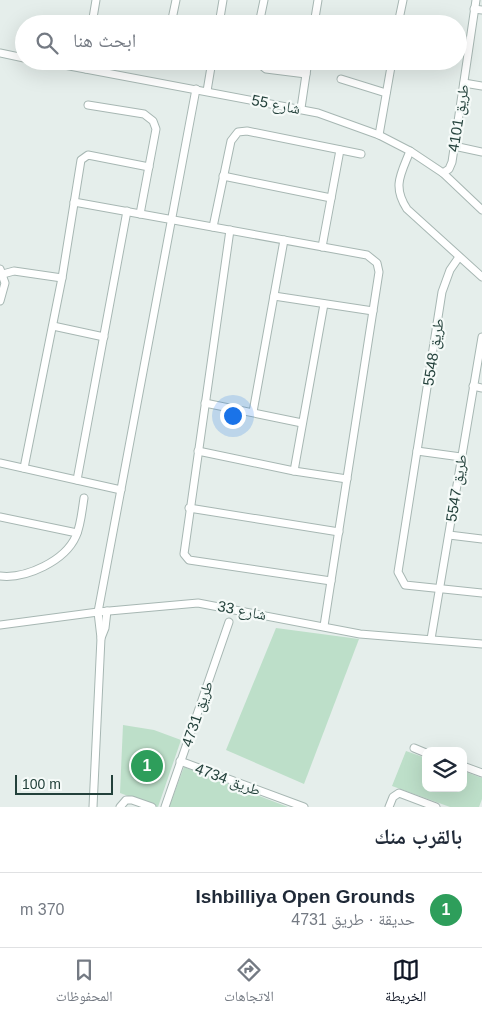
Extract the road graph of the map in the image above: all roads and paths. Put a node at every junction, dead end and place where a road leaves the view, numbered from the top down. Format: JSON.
{"nodes":[{"id":1,"x":96,"y":0,"type":"edge"},
{"id":2,"x":176,"y":0,"type":"edge"},
{"id":3,"x":223,"y":0,"type":"edge"},
{"id":4,"x":264,"y":0,"type":"edge"},
{"id":5,"x":318,"y":0,"type":"edge"},
{"id":6,"x":403,"y":0,"type":"edge"},
{"id":7,"x":476,"y":0,"type":"edge"},
{"id":8,"x":478,"y":10,"type":"edge"},
{"id":9,"x":94,"y":15,"type":"edge"},
{"id":10,"x":173,"y":15,"type":"edge"},
{"id":11,"x":220,"y":15,"type":"edge"},
{"id":12,"x":261,"y":15,"type":"edge"},
{"id":13,"x":316,"y":15,"type":"edge"},
{"id":14,"x":400,"y":15,"type":"edge"},
{"id":15,"x":0,"y":53,"type":"edge"},
{"id":16,"x":15,"y":56,"type":"edge"},
{"id":17,"x":467,"y":67,"type":"edge"},
{"id":18,"x":109,"y":70,"type":"edge"},
{"id":19,"x":210,"y":70,"type":"edge"},
{"id":20,"x":274,"y":70,"type":"edge"},
{"id":21,"x":307,"y":70,"type":"edge"},
{"id":22,"x":390,"y":70,"type":"edge"},
{"id":23,"x":466,"y":70,"type":"edge"},
{"id":24,"x":306,"y":74,"type":"junction"},
{"id":25,"x":341,"y":79,"type":"dead end"},
{"id":26,"x":464,"y":83,"type":"junction"},
{"id":27,"x":482,"y":86,"type":"edge"},
{"id":28,"x":196,"y":89,"type":"junction"},
{"id":29,"x":207,"y":91,"type":"junction"},
{"id":30,"x":386,"y":93,"type":"junction"},
{"id":31,"x":88,"y":105,"type":"dead end"},
{"id":32,"x":301,"y":108,"type":"junction"},
{"id":33,"x":379,"y":135,"type":"junction"},
{"id":34,"x":454,"y":146,"type":"junction"},
{"id":35,"x":340,"y":150,"type":"junction"},
{"id":36,"x":410,"y":151,"type":"junction"},
{"id":37,"x":482,"y":152,"type":"edge"},
{"id":38,"x":361,"y":154,"type":"dead end"},
{"id":39,"x":149,"y":167,"type":"junction"},
{"id":40,"x":443,"y":173,"type":"junction"},
{"id":41,"x":223,"y":176,"type":"junction"},
{"id":42,"x":331,"y":198,"type":"junction"},
{"id":43,"x":74,"y":202,"type":"junction"},
{"id":44,"x":482,"y":210,"type":"edge"},
{"id":45,"x":127,"y":212,"type":"junction"},
{"id":46,"x":140,"y":214,"type":"junction"},
{"id":47,"x":172,"y":220,"type":"junction"},
{"id":48,"x":213,"y":227,"type":"junction"},
{"id":49,"x":230,"y":230,"type":"junction"},
{"id":50,"x":284,"y":240,"type":"junction"},
{"id":51,"x":322,"y":247,"type":"junction"},
{"id":52,"x":459,"y":257,"type":"junction"},
{"id":53,"x":2,"y":272,"type":"edge"},
{"id":54,"x":482,"y":277,"type":"edge"},
{"id":55,"x":62,"y":278,"type":"junction"},
{"id":56,"x":274,"y":296,"type":"junction"},
{"id":57,"x":0,"y":301,"type":"edge"},
{"id":58,"x":324,"y":304,"type":"junction"},
{"id":59,"x":373,"y":311,"type":"junction"},
{"id":60,"x":53,"y":326,"type":"junction"},
{"id":61,"x":104,"y":337,"type":"junction"},
{"id":62,"x":482,"y":337,"type":"edge"},
{"id":63,"x":473,"y":386,"type":"junction"},
{"id":64,"x":482,"y":388,"type":"edge"},
{"id":65,"x":205,"y":403,"type":"junction"},
{"id":66,"x":253,"y":412,"type":"junction"},
{"id":67,"x":302,"y":423,"type":"junction"},
{"id":68,"x":198,"y":451,"type":"junction"},
{"id":69,"x":417,"y":451,"type":"junction"},
{"id":70,"x":461,"y":457,"type":"junction"},
{"id":71,"x":0,"y":462,"type":"edge"},
{"id":72,"x":24,"y":468,"type":"junction"},
{"id":73,"x":294,"y":471,"type":"junction"},
{"id":74,"x":348,"y":479,"type":"junction"},
{"id":75,"x":77,"y":480,"type":"junction"},
{"id":76,"x":121,"y":490,"type":"junction"},
{"id":77,"x":84,"y":498,"type":"dead end"},
{"id":78,"x":190,"y":508,"type":"junction"},
{"id":79,"x":0,"y":517,"type":"edge"},
{"id":80,"x":339,"y":532,"type":"junction"},
{"id":81,"x":77,"y":533,"type":"junction"},
{"id":82,"x":449,"y":535,"type":"junction"},
{"id":83,"x":482,"y":539,"type":"edge"},
{"id":84,"x":0,"y":576,"type":"edge"},
{"id":85,"x":331,"y":581,"type":"junction"},
{"id":86,"x":440,"y":589,"type":"junction"},
{"id":87,"x":482,"y":593,"type":"edge"},
{"id":88,"x":107,"y":611,"type":"junction"},
{"id":89,"x":98,"y":612,"type":"junction"},
{"id":90,"x":228,"y":622,"type":"dead end"},
{"id":91,"x":0,"y":625,"type":"edge"},
{"id":92,"x":324,"y":626,"type":"junction"},
{"id":93,"x":102,"y":638,"type":"junction"},
{"id":94,"x":432,"y":639,"type":"junction"},
{"id":95,"x":482,"y":644,"type":"edge"},
{"id":96,"x":414,"y":748,"type":"dead end"},
{"id":97,"x":422,"y":751,"type":"edge"},
{"id":98,"x":180,"y":761,"type":"junction"},
{"id":99,"x":467,"y":767,"type":"edge"},
{"id":100,"x":482,"y":773,"type":"edge"},
{"id":101,"x":93,"y":807,"type":"edge"},
{"id":102,"x":120,"y":807,"type":"edge"},
{"id":103,"x":152,"y":807,"type":"edge"},
{"id":104,"x":165,"y":807,"type":"edge"},
{"id":105,"x":304,"y":807,"type":"edge"},
{"id":106,"x":389,"y":807,"type":"edge"},
{"id":107,"x":436,"y":807,"type":"edge"}],
"edges":[{"from":1,"to":9,"type":"street"},
{"from":2,"to":10,"type":"street"},
{"from":3,"to":11,"type":"street"},
{"from":4,"to":12,"type":"street"},
{"from":5,"to":13,"type":"street"},
{"from":6,"to":14,"type":"street"},
{"from":7,"to":8,"type":"street","name":"طريق 4101"},
{"from":8,"to":17,"type":"street","name":"طريق 4101"},
{"from":15,"to":16,"type":"street"},
{"from":18,"to":28,"type":"street","name":"شارع 55"},
{"from":19,"to":29,"type":"street"},
{"from":20,"to":24,"type":"street"},
{"from":21,"to":24,"type":"street"},
{"from":22,"to":30,"type":"street"},
{"from":23,"to":26,"type":"street","name":"طريق 4101"},
{"from":24,"to":32,"type":"street"},
{"from":25,"to":30,"type":"street"},
{"from":26,"to":27,"type":"street"},
{"from":26,"to":34,"type":"street","name":"طريق 4101"},
{"from":28,"to":29,"type":"street","name":"شارع 55"},
{"from":28,"to":47,"type":"street"},
{"from":29,"to":32,"type":"street","name":"شارع 55"},
{"from":30,"to":33,"type":"street"},
{"from":31,"to":39,"type":"street"},
{"from":32,"to":33,"type":"street","name":"شارع 55"},
{"from":33,"to":36,"type":"street","name":"شارع 55"},
{"from":34,"to":37,"type":"street"},
{"from":34,"to":40,"type":"street","name":"طريق 4101"},
{"from":35,"to":38,"type":"street"},
{"from":35,"to":41,"type":"street"},
{"from":35,"to":42,"type":"street"},
{"from":36,"to":40,"type":"street","name":"شارع 55"},
{"from":36,"to":52,"type":"street"},
{"from":39,"to":43,"type":"street"},
{"from":39,"to":46,"type":"street"},
{"from":40,"to":44,"type":"street","name":"شارع 55"},
{"from":41,"to":42,"type":"street"},
{"from":41,"to":48,"type":"street"},
{"from":42,"to":51,"type":"street"},
{"from":43,"to":45,"type":"street"},
{"from":43,"to":55,"type":"street"},
{"from":45,"to":46,"type":"street"},
{"from":45,"to":61,"type":"street"},
{"from":46,"to":47,"type":"street"},
{"from":47,"to":48,"type":"street"},
{"from":47,"to":76,"type":"street"},
{"from":48,"to":49,"type":"street"},
{"from":49,"to":50,"type":"street"},
{"from":49,"to":65,"type":"street"},
{"from":50,"to":51,"type":"street"},
{"from":50,"to":56,"type":"street"},
{"from":51,"to":59,"type":"street"},
{"from":52,"to":54,"type":"street"},
{"from":52,"to":69,"type":"street","name":"طريق 5548"},
{"from":53,"to":55,"type":"street"},
{"from":53,"to":57,"type":"street"},
{"from":55,"to":60,"type":"street"},
{"from":56,"to":58,"type":"street"},
{"from":56,"to":66,"type":"street"},
{"from":58,"to":59,"type":"street"},
{"from":58,"to":67,"type":"street"},
{"from":59,"to":74,"type":"street"},
{"from":60,"to":61,"type":"street"},
{"from":60,"to":72,"type":"street"},
{"from":61,"to":75,"type":"street"},
{"from":62,"to":63,"type":"street","name":"طريق 5547"},
{"from":63,"to":64,"type":"street"},
{"from":63,"to":70,"type":"street","name":"طريق 5547"},
{"from":65,"to":66,"type":"street"},
{"from":65,"to":68,"type":"street"},
{"from":66,"to":67,"type":"street"},
{"from":67,"to":73,"type":"street"},
{"from":68,"to":73,"type":"street"},
{"from":68,"to":78,"type":"street"},
{"from":69,"to":70,"type":"street"},
{"from":69,"to":86,"type":"street","name":"طريق 5548"},
{"from":70,"to":82,"type":"street","name":"طريق 5547"},
{"from":71,"to":72,"type":"street"},
{"from":72,"to":75,"type":"street"},
{"from":73,"to":74,"type":"street"},
{"from":74,"to":80,"type":"street"},
{"from":75,"to":76,"type":"street"},
{"from":76,"to":89,"type":"street"},
{"from":77,"to":81,"type":"street"},
{"from":78,"to":80,"type":"street"},
{"from":78,"to":85,"type":"street"},
{"from":79,"to":81,"type":"street"},
{"from":80,"to":85,"type":"street"},
{"from":81,"to":84,"type":"street"},
{"from":82,"to":83,"type":"street"},
{"from":82,"to":86,"type":"street","name":"طريق 5547"},
{"from":85,"to":92,"type":"street"},
{"from":86,"to":87,"type":"street"},
{"from":86,"to":94,"type":"street","name":"طريق 5547"},
{"from":88,"to":89,"type":"street","name":"شارع 33"},
{"from":88,"to":92,"type":"street","name":"شارع 33"},
{"from":88,"to":93,"type":"street"},
{"from":89,"to":91,"type":"street","name":"شارع 33"},
{"from":89,"to":93,"type":"street"},
{"from":90,"to":98,"type":"street","name":"طريق 4731"},
{"from":92,"to":94,"type":"street","name":"شارع 33"},
{"from":93,"to":101,"type":"street"},
{"from":94,"to":95,"type":"street","name":"شارع 33"},
{"from":96,"to":97,"type":"street"},
{"from":98,"to":104,"type":"street","name":"طريق 4731"},
{"from":98,"to":105,"type":"street","name":"طريق 4734"},
{"from":99,"to":100,"type":"street"},
{"from":102,"to":103,"type":"street"},
{"from":106,"to":107,"type":"street"}]}
